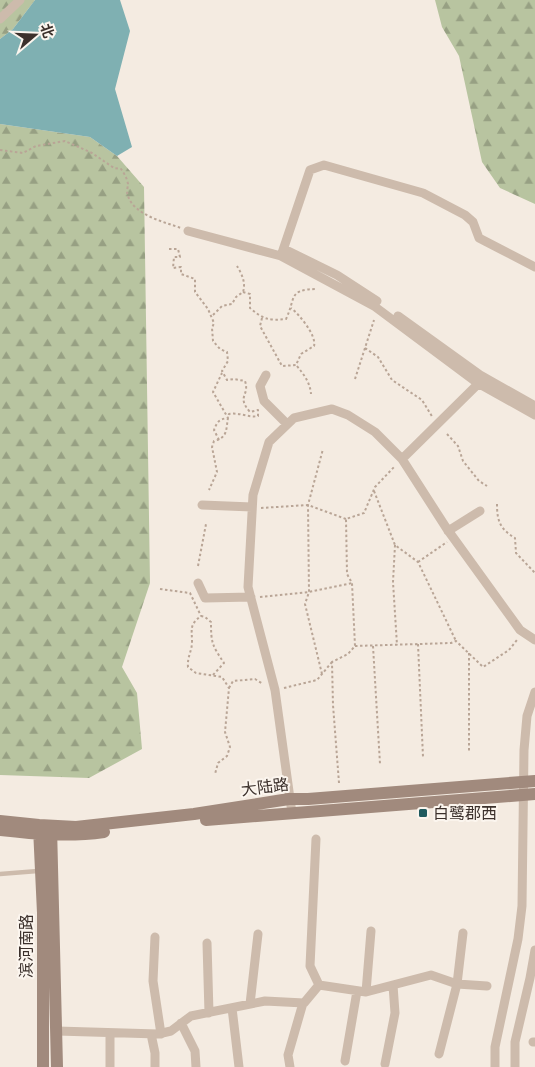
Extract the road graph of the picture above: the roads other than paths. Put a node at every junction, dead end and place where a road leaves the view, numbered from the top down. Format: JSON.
{"nodes":[{"id":1,"x":20,"y":0,"type":"edge"},
{"id":2,"x":0,"y":19,"type":"edge"},
{"id":3,"x":188,"y":231,"type":"road end"},
{"id":4,"x":282,"y":252,"type":"junction"},
{"id":5,"x":535,"y":267,"type":"edge"},
{"id":6,"x":266,"y":375,"type":"dead end"},
{"id":7,"x":479,"y":383,"type":"junction"},
{"id":8,"x":535,"y":406,"type":"edge"},
{"id":9,"x":535,"y":415,"type":"edge"},
{"id":10,"x":287,"y":424,"type":"junction"},
{"id":11,"x":402,"y":459,"type":"junction"},
{"id":12,"x":202,"y":505,"type":"dead end"},
{"id":13,"x":252,"y":507,"type":"junction"},
{"id":14,"x":480,"y":511,"type":"dead end"},
{"id":15,"x":448,"y":531,"type":"junction"},
{"id":16,"x":198,"y":583,"type":"dead end"},
{"id":17,"x":251,"y":598,"type":"junction"},
{"id":18,"x":535,"y":640,"type":"edge"},
{"id":19,"x":535,"y":692,"type":"edge"},
{"id":20,"x":529,"y":788,"type":"edge"},
{"id":21,"x":289,"y":799,"type":"junction"},
{"id":22,"x":292,"y":813,"type":"junction"},
{"id":23,"x":0,"y":821,"type":"edge"},
{"id":24,"x":0,"y":830,"type":"edge"},
{"id":25,"x":46,"y":830,"type":"junction"},
{"id":26,"x":316,"y":839,"type":"dead end"},
{"id":27,"x":47,"y":871,"type":"junction"},
{"id":28,"x":0,"y":874,"type":"edge"},
{"id":29,"x":371,"y":931,"type":"dead end"},
{"id":30,"x":463,"y":933,"type":"dead end"},
{"id":31,"x":258,"y":934,"type":"dead end"},
{"id":32,"x":155,"y":937,"type":"dead end"},
{"id":33,"x":207,"y":943,"type":"dead end"},
{"id":34,"x":535,"y":950,"type":"edge"},
{"id":35,"x":457,"y":984,"type":"junction"},
{"id":36,"x":319,"y":985,"type":"junction"},
{"id":37,"x":393,"y":985,"type":"junction"},
{"id":38,"x":487,"y":986,"type":"dead end"},
{"id":39,"x":362,"y":992,"type":"junction"},
{"id":40,"x":303,"y":1003,"type":"junction"},
{"id":41,"x":250,"y":1004,"type":"junction"},
{"id":42,"x":232,"y":1008,"type":"junction"},
{"id":43,"x":209,"y":1012,"type":"junction"},
{"id":44,"x":182,"y":1023,"type":"junction"},
{"id":45,"x":57,"y":1031,"type":"junction"},
{"id":46,"x":110,"y":1033,"type":"junction"},
{"id":47,"x":156,"y":1034,"type":"junction"},
{"id":48,"x":439,"y":1054,"type":"dead end"},
{"id":49,"x":345,"y":1061,"type":"dead end"},
{"id":50,"x":385,"y":1064,"type":"dead end"},
{"id":51,"x":43,"y":1067,"type":"edge"},
{"id":52,"x":57,"y":1067,"type":"edge"},
{"id":53,"x":110,"y":1067,"type":"edge"},
{"id":54,"x":156,"y":1067,"type":"edge"},
{"id":55,"x":196,"y":1067,"type":"edge"},
{"id":56,"x":239,"y":1067,"type":"edge"},
{"id":57,"x":290,"y":1067,"type":"edge"},
{"id":58,"x":495,"y":1067,"type":"edge"},
{"id":59,"x":515,"y":1067,"type":"edge"}],
"edges":[{"from":1,"to":2,"type":"street"},
{"from":3,"to":4,"type":"street"},
{"from":4,"to":5,"type":"street"},
{"from":4,"to":7,"type":"street"},
{"from":4,"to":8,"type":"street"},
{"from":6,"to":10,"type":"street"},
{"from":7,"to":9,"type":"street"},
{"from":7,"to":11,"type":"street"},
{"from":10,"to":11,"type":"street"},
{"from":10,"to":13,"type":"street"},
{"from":11,"to":15,"type":"street"},
{"from":12,"to":13,"type":"street"},
{"from":13,"to":17,"type":"street"},
{"from":14,"to":15,"type":"street"},
{"from":15,"to":18,"type":"street"},
{"from":16,"to":17,"type":"street"},
{"from":17,"to":21,"type":"street"},
{"from":19,"to":20,"type":"street"},
{"from":20,"to":21,"type":"main road","name":"大陆路"},
{"from":20,"to":22,"type":"main road","name":"大陆路"},
{"from":20,"to":58,"type":"street"},
{"from":21,"to":22,"type":"street"},
{"from":21,"to":25,"type":"main road","name":"大陆路"},
{"from":22,"to":25,"type":"main road","name":"大陆路"},
{"from":23,"to":25,"type":"main road","name":"大陆路"},
{"from":24,"to":25,"type":"main road","name":"大陆路"},
{"from":25,"to":27,"type":"main road","name":"滨河南路"},
{"from":26,"to":36,"type":"street"},
{"from":27,"to":28,"type":"lane"},
{"from":27,"to":45,"type":"main road"},
{"from":27,"to":51,"type":"main road","name":"滨河南路"},
{"from":29,"to":39,"type":"street"},
{"from":30,"to":35,"type":"street"},
{"from":31,"to":41,"type":"street"},
{"from":32,"to":47,"type":"street"},
{"from":33,"to":43,"type":"street"},
{"from":34,"to":59,"type":"street"},
{"from":35,"to":37,"type":"street"},
{"from":35,"to":38,"type":"street"},
{"from":35,"to":48,"type":"street"},
{"from":36,"to":39,"type":"street"},
{"from":36,"to":40,"type":"street"},
{"from":37,"to":39,"type":"street"},
{"from":37,"to":50,"type":"street"},
{"from":39,"to":49,"type":"street"},
{"from":40,"to":41,"type":"street"},
{"from":40,"to":57,"type":"street"},
{"from":41,"to":42,"type":"street"},
{"from":42,"to":43,"type":"street"},
{"from":42,"to":56,"type":"street"},
{"from":43,"to":44,"type":"street"},
{"from":44,"to":47,"type":"street"},
{"from":44,"to":55,"type":"street"},
{"from":45,"to":46,"type":"street"},
{"from":45,"to":52,"type":"main road"},
{"from":46,"to":47,"type":"street"},
{"from":46,"to":53,"type":"street"},
{"from":47,"to":54,"type":"street"}]}
